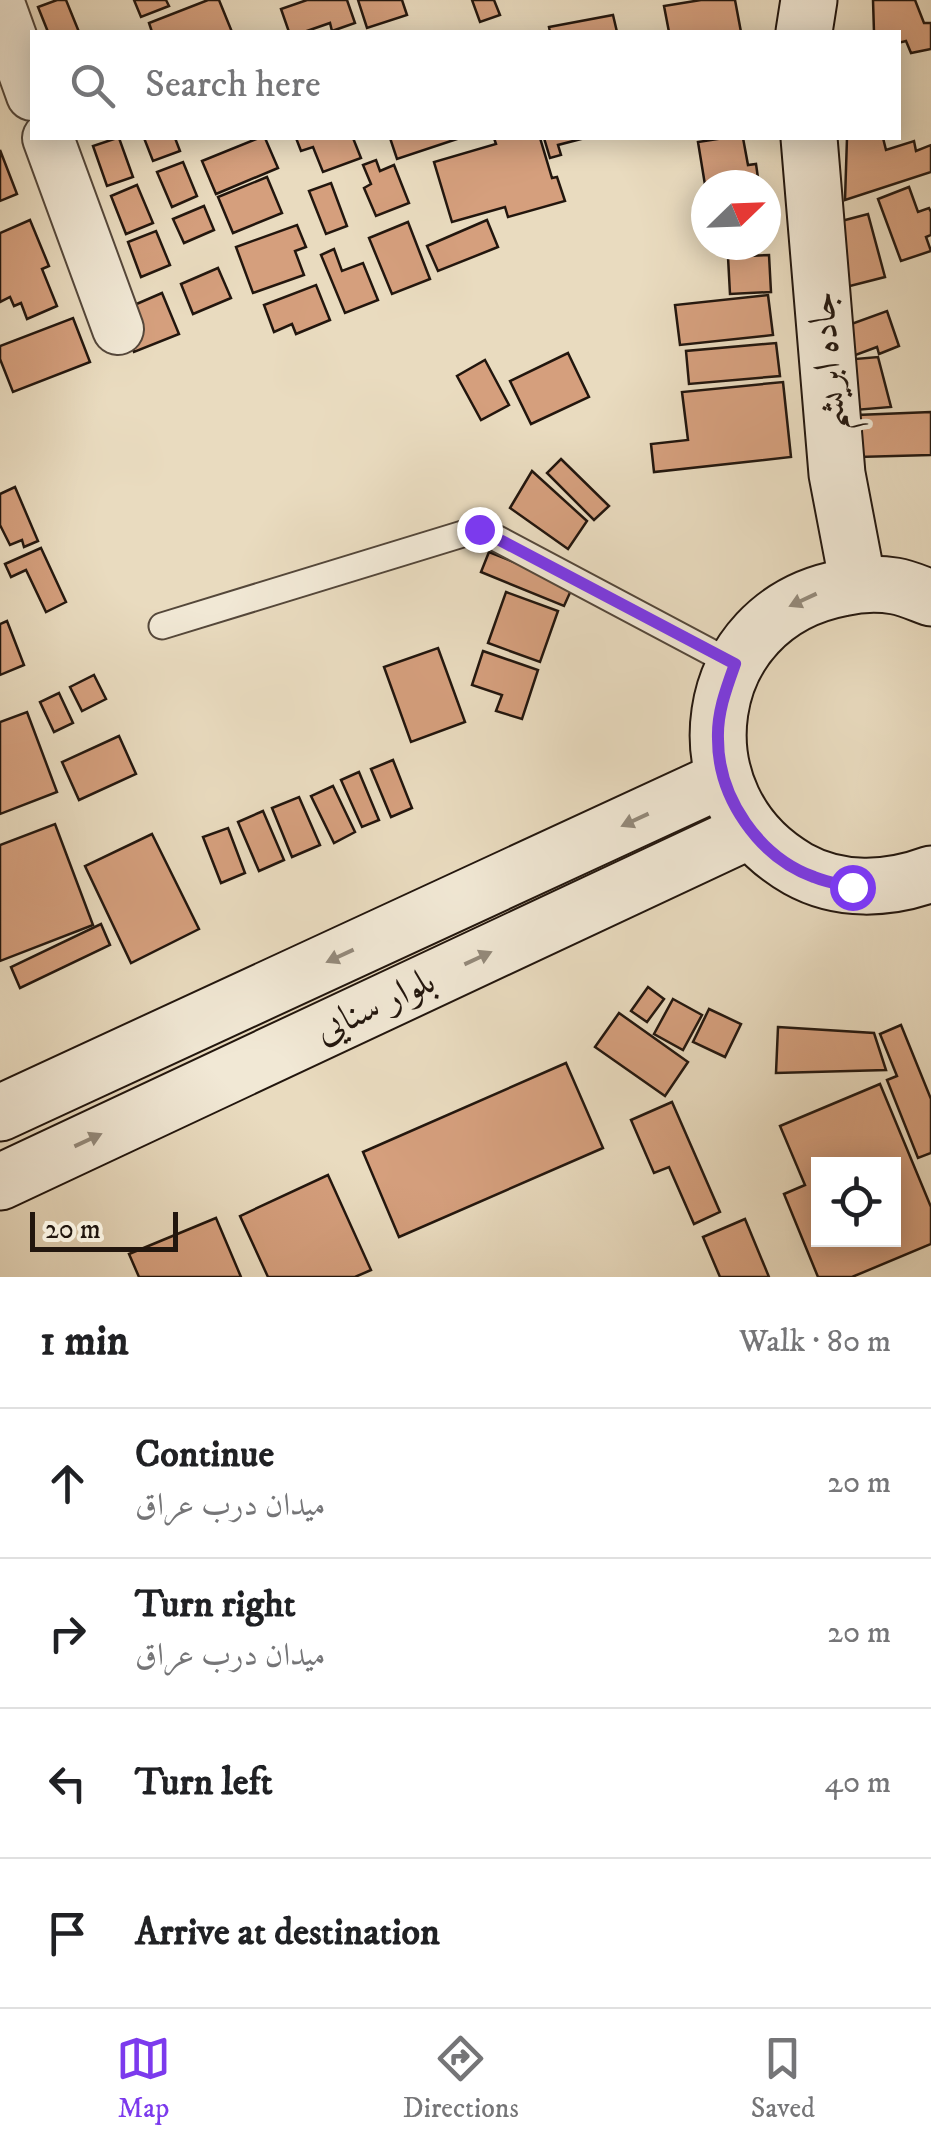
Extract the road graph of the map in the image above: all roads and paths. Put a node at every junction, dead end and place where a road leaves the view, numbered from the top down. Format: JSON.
{"nodes":[{"id":1,"x":809,"y":0,"type":"edge"},
{"id":2,"x":0,"y":6,"type":"edge"},
{"id":3,"x":804,"y":30,"type":"edge"},
{"id":4,"x":30,"y":89,"type":"edge"},
{"id":5,"x":49,"y":140,"type":"edge"},
{"id":6,"x":809,"y":140,"type":"edge"},
{"id":7,"x":118,"y":329,"type":"dead end"},
{"id":8,"x":858,"y":584,"type":"junction"},
{"id":9,"x":931,"y":598,"type":"edge"},
{"id":10,"x":162,"y":626,"type":"dead end"},
{"id":11,"x":735,"y":664,"type":"junction"},
{"id":12,"x":724,"y":779,"type":"junction"},
{"id":13,"x":750,"y":830,"type":"junction"},
{"id":14,"x":930,"y":877,"type":"edge"},
{"id":15,"x":0,"y":1113,"type":"edge"},
{"id":16,"x":0,"y":1182,"type":"edge"}],
"edges":[{"from":1,"to":3,"type":"main road"},
{"from":2,"to":4,"type":"street"},
{"from":5,"to":7,"type":"street"},
{"from":6,"to":8,"type":"main road","name":"جاده ابریشم"},
{"from":8,"to":9,"type":"main road"},
{"from":8,"to":11,"type":"main road","one_way":true},
{"from":10,"to":11,"type":"lane"},
{"from":11,"to":12,"type":"main road"},
{"from":12,"to":13,"type":"main road"},
{"from":12,"to":15,"type":"main road","name":"بلوار سنایی","one_way":true},
{"from":13,"to":14,"type":"main road"},
{"from":16,"to":13,"type":"main road","name":"بلوار سنایی","one_way":true}]}
